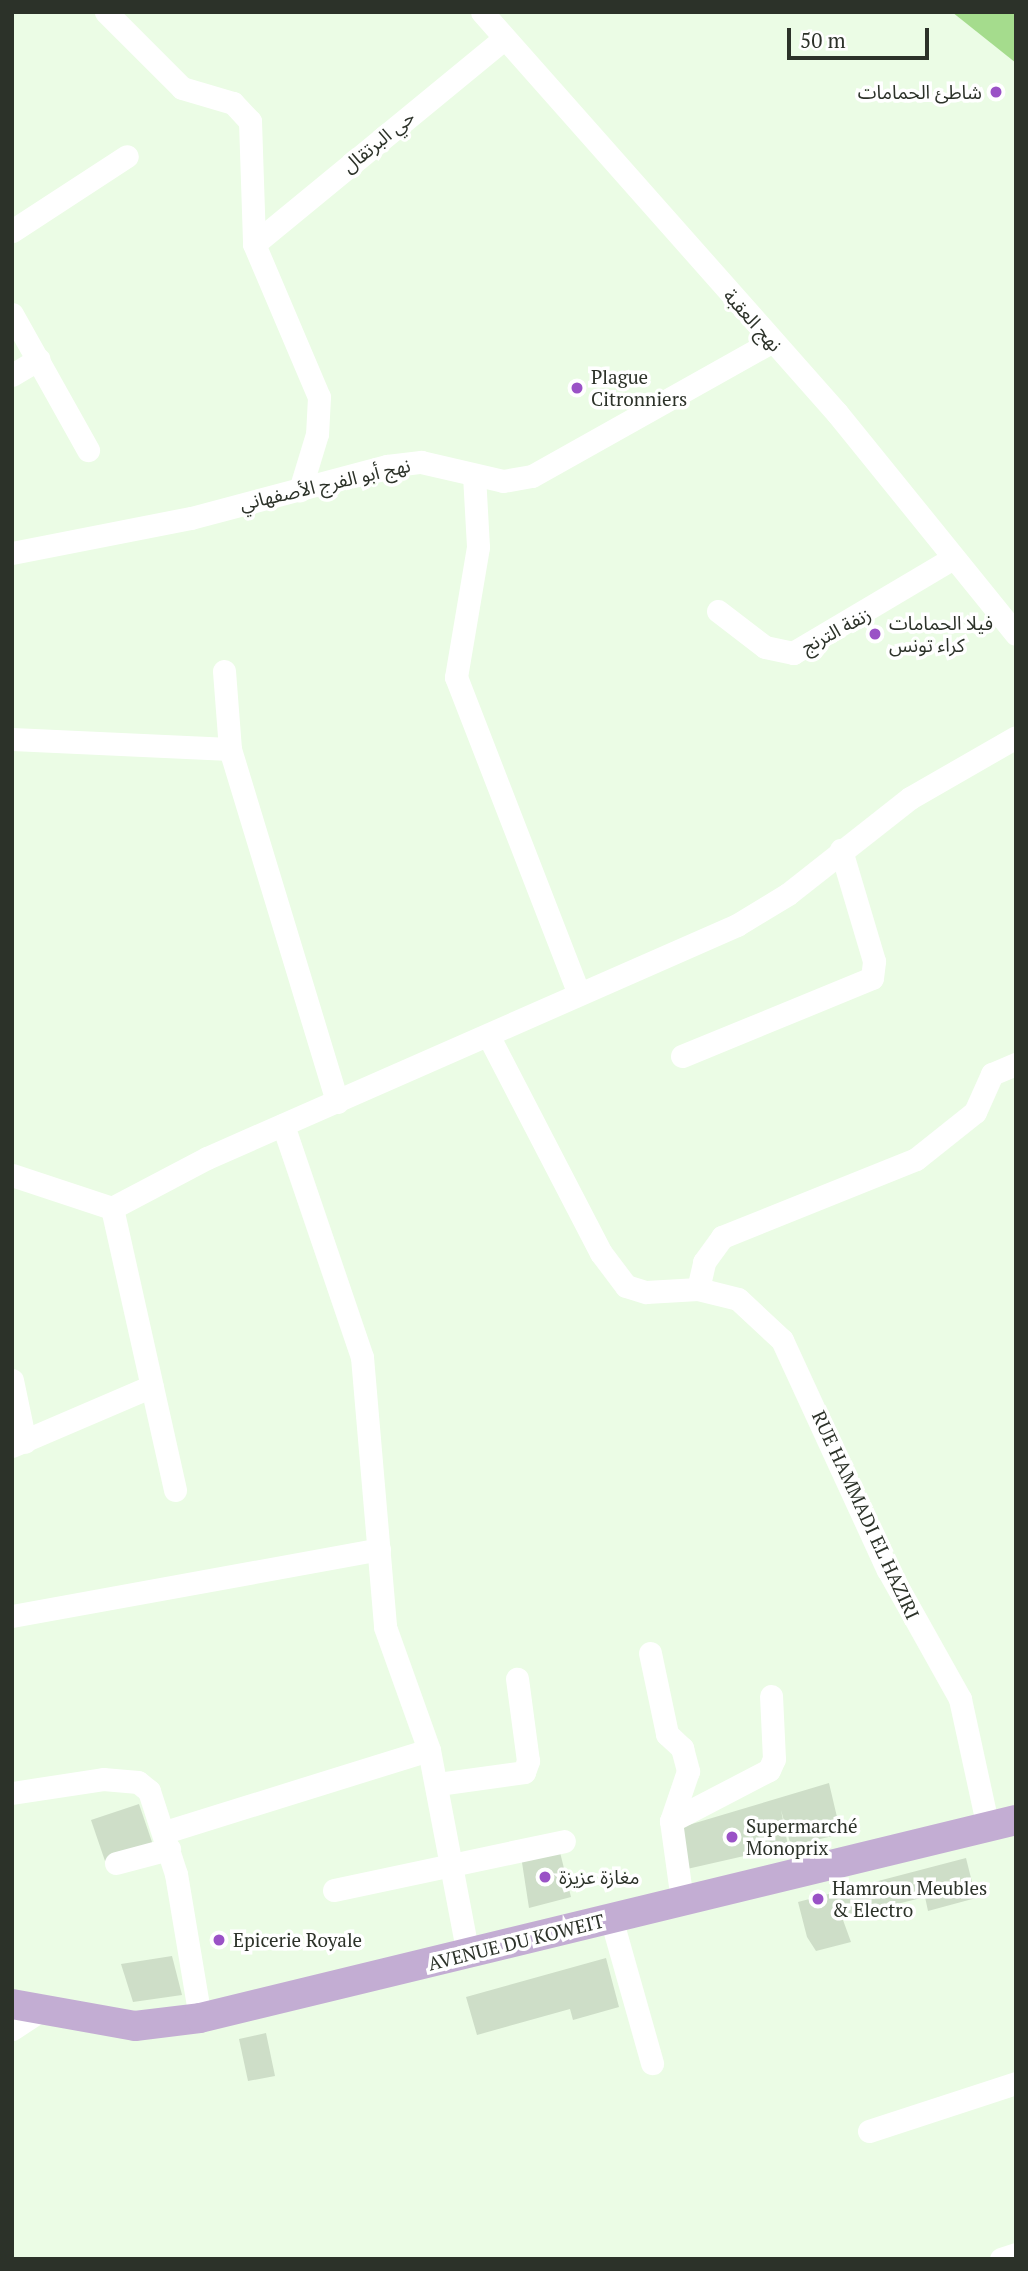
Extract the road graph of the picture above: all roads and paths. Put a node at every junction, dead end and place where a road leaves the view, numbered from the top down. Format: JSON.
{"nodes":[{"id":1,"x":106,"y":12,"type":"edge"},
{"id":2,"x":482,"y":12,"type":"edge"},
{"id":3,"x":504,"y":39,"type":"junction"},
{"id":4,"x":127,"y":156,"type":"dead end"},
{"id":5,"x":12,"y":231,"type":"edge"},
{"id":6,"x":254,"y":244,"type":"junction"},
{"id":7,"x":12,"y":314,"type":"edge"},
{"id":8,"x":773,"y":341,"type":"junction"},
{"id":9,"x":39,"y":359,"type":"junction"},
{"id":10,"x":12,"y":375,"type":"edge"},
{"id":11,"x":88,"y":450,"type":"dead end"},
{"id":12,"x":474,"y":475,"type":"junction"},
{"id":13,"x":300,"y":490,"type":"junction"},
{"id":14,"x":12,"y":552,"type":"edge"},
{"id":15,"x":953,"y":558,"type":"junction"},
{"id":16,"x":718,"y":611,"type":"dead end"},
{"id":17,"x":1016,"y":634,"type":"edge"},
{"id":18,"x":224,"y":671,"type":"dead end"},
{"id":19,"x":1016,"y":737,"type":"edge"},
{"id":20,"x":12,"y":739,"type":"edge"},
{"id":21,"x":230,"y":749,"type":"junction"},
{"id":22,"x":841,"y":850,"type":"junction"},
{"id":23,"x":578,"y":992,"type":"junction"},
{"id":24,"x":489,"y":1037,"type":"junction"},
{"id":25,"x":682,"y":1056,"type":"dead end"},
{"id":26,"x":1016,"y":1064,"type":"edge"},
{"id":27,"x":337,"y":1102,"type":"junction"},
{"id":28,"x":283,"y":1125,"type":"junction"},
{"id":29,"x":12,"y":1175,"type":"edge"},
{"id":30,"x":112,"y":1208,"type":"junction"},
{"id":31,"x":698,"y":1289,"type":"junction"},
{"id":32,"x":12,"y":1380,"type":"edge"},
{"id":33,"x":152,"y":1386,"type":"junction"},
{"id":34,"x":19,"y":1444,"type":"edge"},
{"id":35,"x":175,"y":1490,"type":"dead end"},
{"id":36,"x":379,"y":1549,"type":"junction"},
{"id":37,"x":12,"y":1616,"type":"edge"},
{"id":38,"x":650,"y":1653,"type":"dead end"},
{"id":39,"x":517,"y":1679,"type":"dead end"},
{"id":40,"x":771,"y":1696,"type":"dead end"},
{"id":41,"x":429,"y":1750,"type":"junction"},
{"id":42,"x":438,"y":1784,"type":"junction"},
{"id":43,"x":12,"y":1793,"type":"edge"},
{"id":44,"x":671,"y":1821,"type":"junction"},
{"id":45,"x":1002,"y":1823,"type":"edge"},
{"id":46,"x":167,"y":1840,"type":"junction"},
{"id":47,"x":564,"y":1841,"type":"dead end"},
{"id":48,"x":116,"y":1863,"type":"dead end"},
{"id":49,"x":450,"y":1863,"type":"junction"},
{"id":50,"x":334,"y":1890,"type":"dead end"},
{"id":51,"x":682,"y":1900,"type":"junction"},
{"id":52,"x":611,"y":1918,"type":"junction"},
{"id":53,"x":468,"y":1954,"type":"junction"},
{"id":54,"x":12,"y":2004,"type":"edge"},
{"id":55,"x":41,"y":2010,"type":"junction"},
{"id":56,"x":200,"y":2018,"type":"junction"},
{"id":57,"x":12,"y":2029,"type":"edge"},
{"id":58,"x":652,"y":2063,"type":"dead end"},
{"id":59,"x":1016,"y":2083,"type":"edge"},
{"id":60,"x":869,"y":2131,"type":"dead end"},
{"id":61,"x":1016,"y":2254,"type":"edge"},
{"id":62,"x":1001,"y":2259,"type":"edge"}],
"edges":[{"from":1,"to":6,"type":"street"},
{"from":2,"to":3,"type":"street","name":"نهج العقبة"},
{"from":3,"to":6,"type":"street","name":"حي البرتقال"},
{"from":3,"to":8,"type":"street","name":"نهج العقبة"},
{"from":4,"to":5,"type":"street"},
{"from":6,"to":13,"type":"street"},
{"from":7,"to":9,"type":"street"},
{"from":8,"to":12,"type":"street","name":"نهج أبو الفرج الأصفهاني"},
{"from":8,"to":15,"type":"street","name":"نهج العقبة"},
{"from":9,"to":10,"type":"street"},
{"from":9,"to":11,"type":"street"},
{"from":12,"to":13,"type":"street","name":"نهج أبو الفرج الأصفهاني"},
{"from":12,"to":23,"type":"street"},
{"from":13,"to":14,"type":"street","name":"نهج أبو الفرج الأصفهاني"},
{"from":15,"to":16,"type":"street","name":"زنفة الترنج"},
{"from":15,"to":17,"type":"street","name":"نهج العقبة"},
{"from":18,"to":21,"type":"street"},
{"from":19,"to":22,"type":"street"},
{"from":20,"to":21,"type":"street"},
{"from":21,"to":27,"type":"street"},
{"from":22,"to":23,"type":"street"},
{"from":22,"to":25,"type":"street"},
{"from":23,"to":24,"type":"street"},
{"from":24,"to":27,"type":"street"},
{"from":24,"to":31,"type":"street","name":"RUE HAMMADI EL HAZIRI"},
{"from":26,"to":31,"type":"street"},
{"from":27,"to":28,"type":"street"},
{"from":28,"to":30,"type":"street"},
{"from":28,"to":36,"type":"street"},
{"from":29,"to":30,"type":"street"},
{"from":30,"to":33,"type":"street"},
{"from":31,"to":45,"type":"street","name":"RUE HAMMADI EL HAZIRI"},
{"from":32,"to":34,"type":"street"},
{"from":33,"to":34,"type":"street"},
{"from":33,"to":35,"type":"street"},
{"from":36,"to":37,"type":"street"},
{"from":36,"to":41,"type":"street"},
{"from":38,"to":44,"type":"street"},
{"from":39,"to":42,"type":"street"},
{"from":40,"to":44,"type":"street"},
{"from":41,"to":42,"type":"street"},
{"from":41,"to":46,"type":"street"},
{"from":42,"to":49,"type":"street"},
{"from":43,"to":46,"type":"street"},
{"from":44,"to":51,"type":"street"},
{"from":45,"to":51,"type":"main road","name":"AVENUE DU KOWEIT"},
{"from":46,"to":48,"type":"street"},
{"from":46,"to":56,"type":"street"},
{"from":47,"to":49,"type":"street"},
{"from":49,"to":50,"type":"street"},
{"from":49,"to":53,"type":"street"},
{"from":51,"to":52,"type":"main road","name":"AVENUE DU KOWEIT"},
{"from":52,"to":53,"type":"main road","name":"AVENUE DU KOWEIT"},
{"from":52,"to":58,"type":"street"},
{"from":53,"to":56,"type":"main road","name":"AVENUE DU KOWEIT"},
{"from":54,"to":55,"type":"main road","name":"AVENUE DU KOWEIT"},
{"from":55,"to":56,"type":"main road","name":"AVENUE DU KOWEIT"},
{"from":55,"to":57,"type":"street"},
{"from":59,"to":60,"type":"street"},
{"from":61,"to":62,"type":"street"}]}
